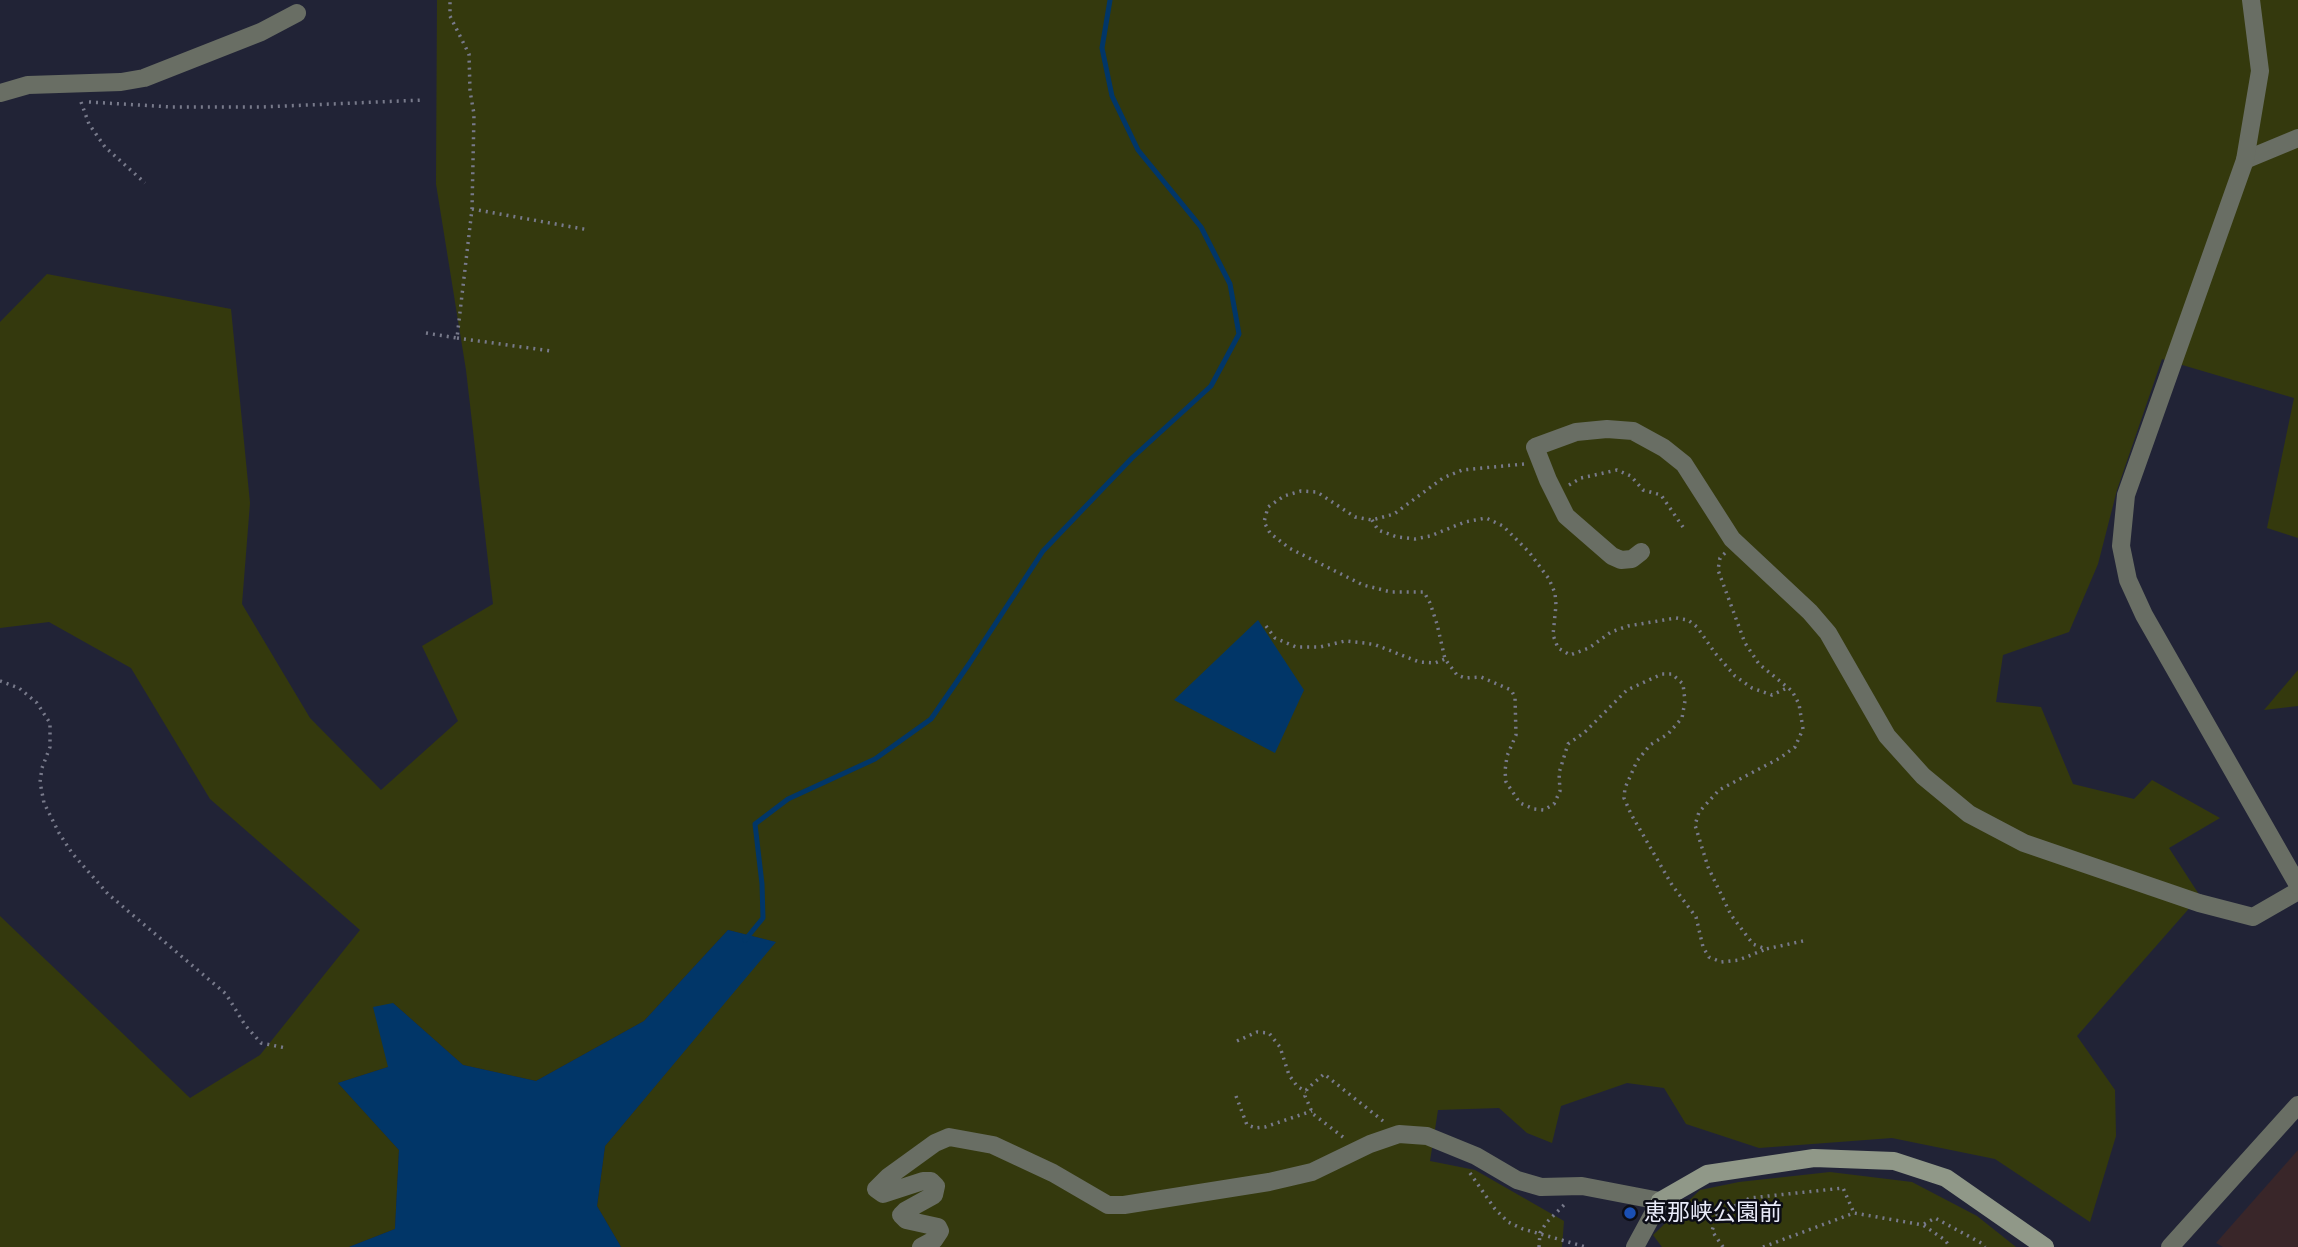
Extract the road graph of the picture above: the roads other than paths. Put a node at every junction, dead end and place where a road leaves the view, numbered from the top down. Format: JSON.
{"nodes":[{"id":1,"x":2251,"y":0,"type":"edge"},
{"id":2,"x":297,"y":13,"type":"dead end"},
{"id":3,"x":0,"y":93,"type":"edge"},
{"id":4,"x":2298,"y":138,"type":"edge"},
{"id":5,"x":2245,"y":160,"type":"junction"},
{"id":6,"x":1641,"y":552,"type":"dead end"},
{"id":7,"x":2298,"y":888,"type":"edge"},
{"id":8,"x":2298,"y":1104,"type":"edge"},
{"id":9,"x":1660,"y":1201,"type":"junction"},
{"id":10,"x":920,"y":1247,"type":"edge"},
{"id":11,"x":1635,"y":1247,"type":"edge"},
{"id":12,"x":2045,"y":1247,"type":"edge"},
{"id":13,"x":2170,"y":1247,"type":"edge"}],
"edges":[{"from":1,"to":5,"type":"street"},
{"from":2,"to":3,"type":"street"},
{"from":4,"to":5,"type":"street"},
{"from":5,"to":7,"type":"street"},
{"from":6,"to":7,"type":"street"},
{"from":8,"to":13,"type":"street"},
{"from":9,"to":10,"type":"street"},
{"from":9,"to":11,"type":"street"},
{"from":9,"to":12,"type":"main road"}]}
